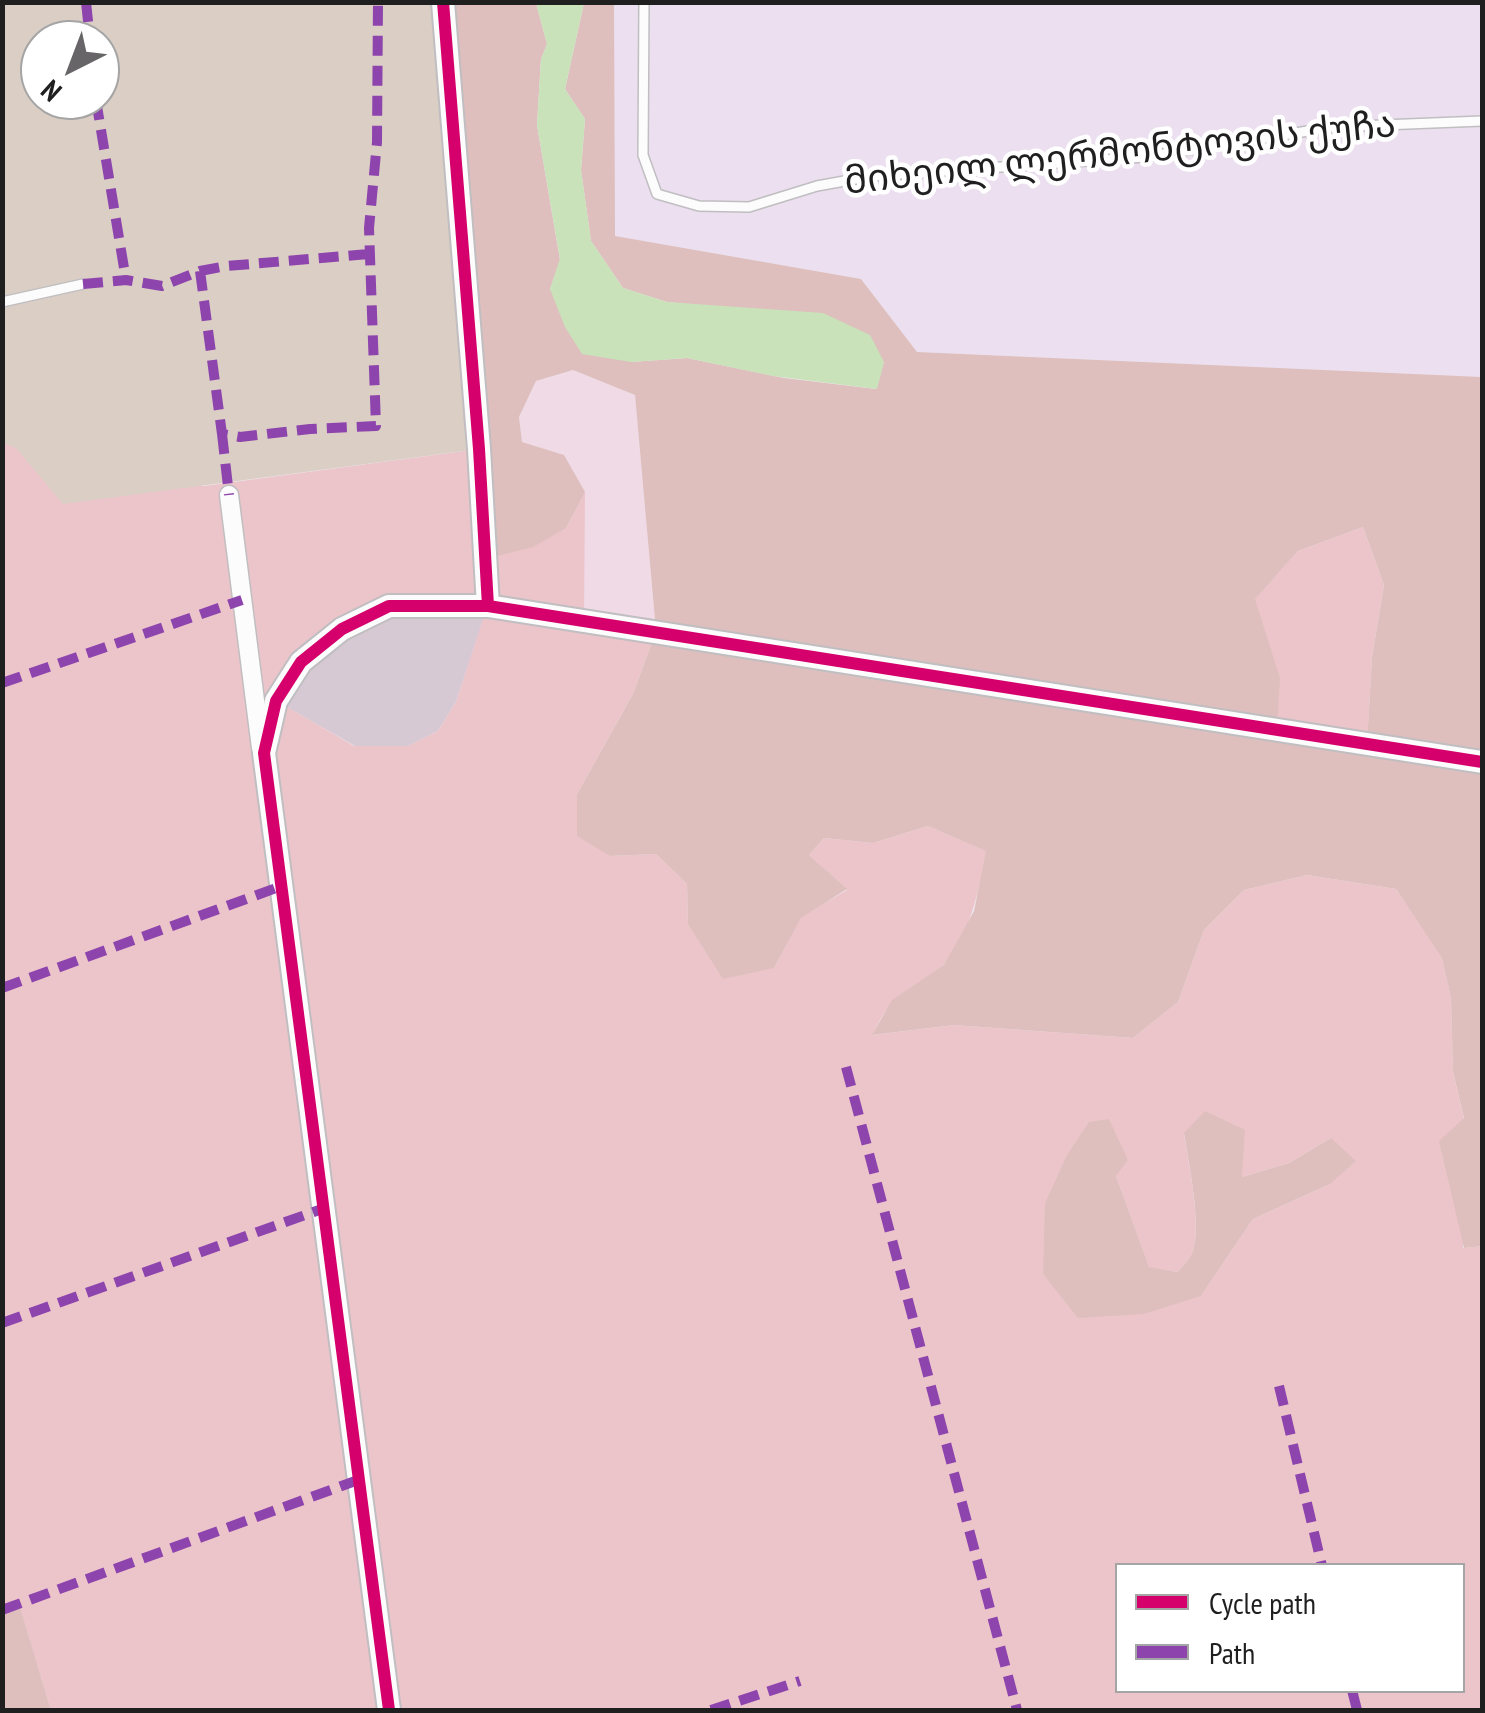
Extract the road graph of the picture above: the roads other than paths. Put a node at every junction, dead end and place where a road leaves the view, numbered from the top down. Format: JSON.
{"nodes":[{"id":1,"x":443,"y":2,"type":"edge"},
{"id":2,"x":644,"y":2,"type":"edge"},
{"id":3,"x":1482,"y":121,"type":"edge"},
{"id":4,"x":84,"y":284,"type":"dead end"},
{"id":5,"x":2,"y":302,"type":"edge"},
{"id":6,"x":229,"y":495,"type":"dead end"},
{"id":7,"x":488,"y":606,"type":"junction"},
{"id":8,"x":1482,"y":762,"type":"edge"},
{"id":9,"x":264,"y":768,"type":"junction"},
{"id":10,"x":389,"y":1710,"type":"edge"}],
"edges":[{"from":1,"to":7,"type":"street"},
{"from":2,"to":3,"type":"lane","name":"მიხეილ ლერმონტოვის ქუჩა"},
{"from":4,"to":5,"type":"lane"},
{"from":6,"to":9,"type":"street"},
{"from":7,"to":8,"type":"street"},
{"from":7,"to":9,"type":"street"},
{"from":9,"to":10,"type":"street"}]}
